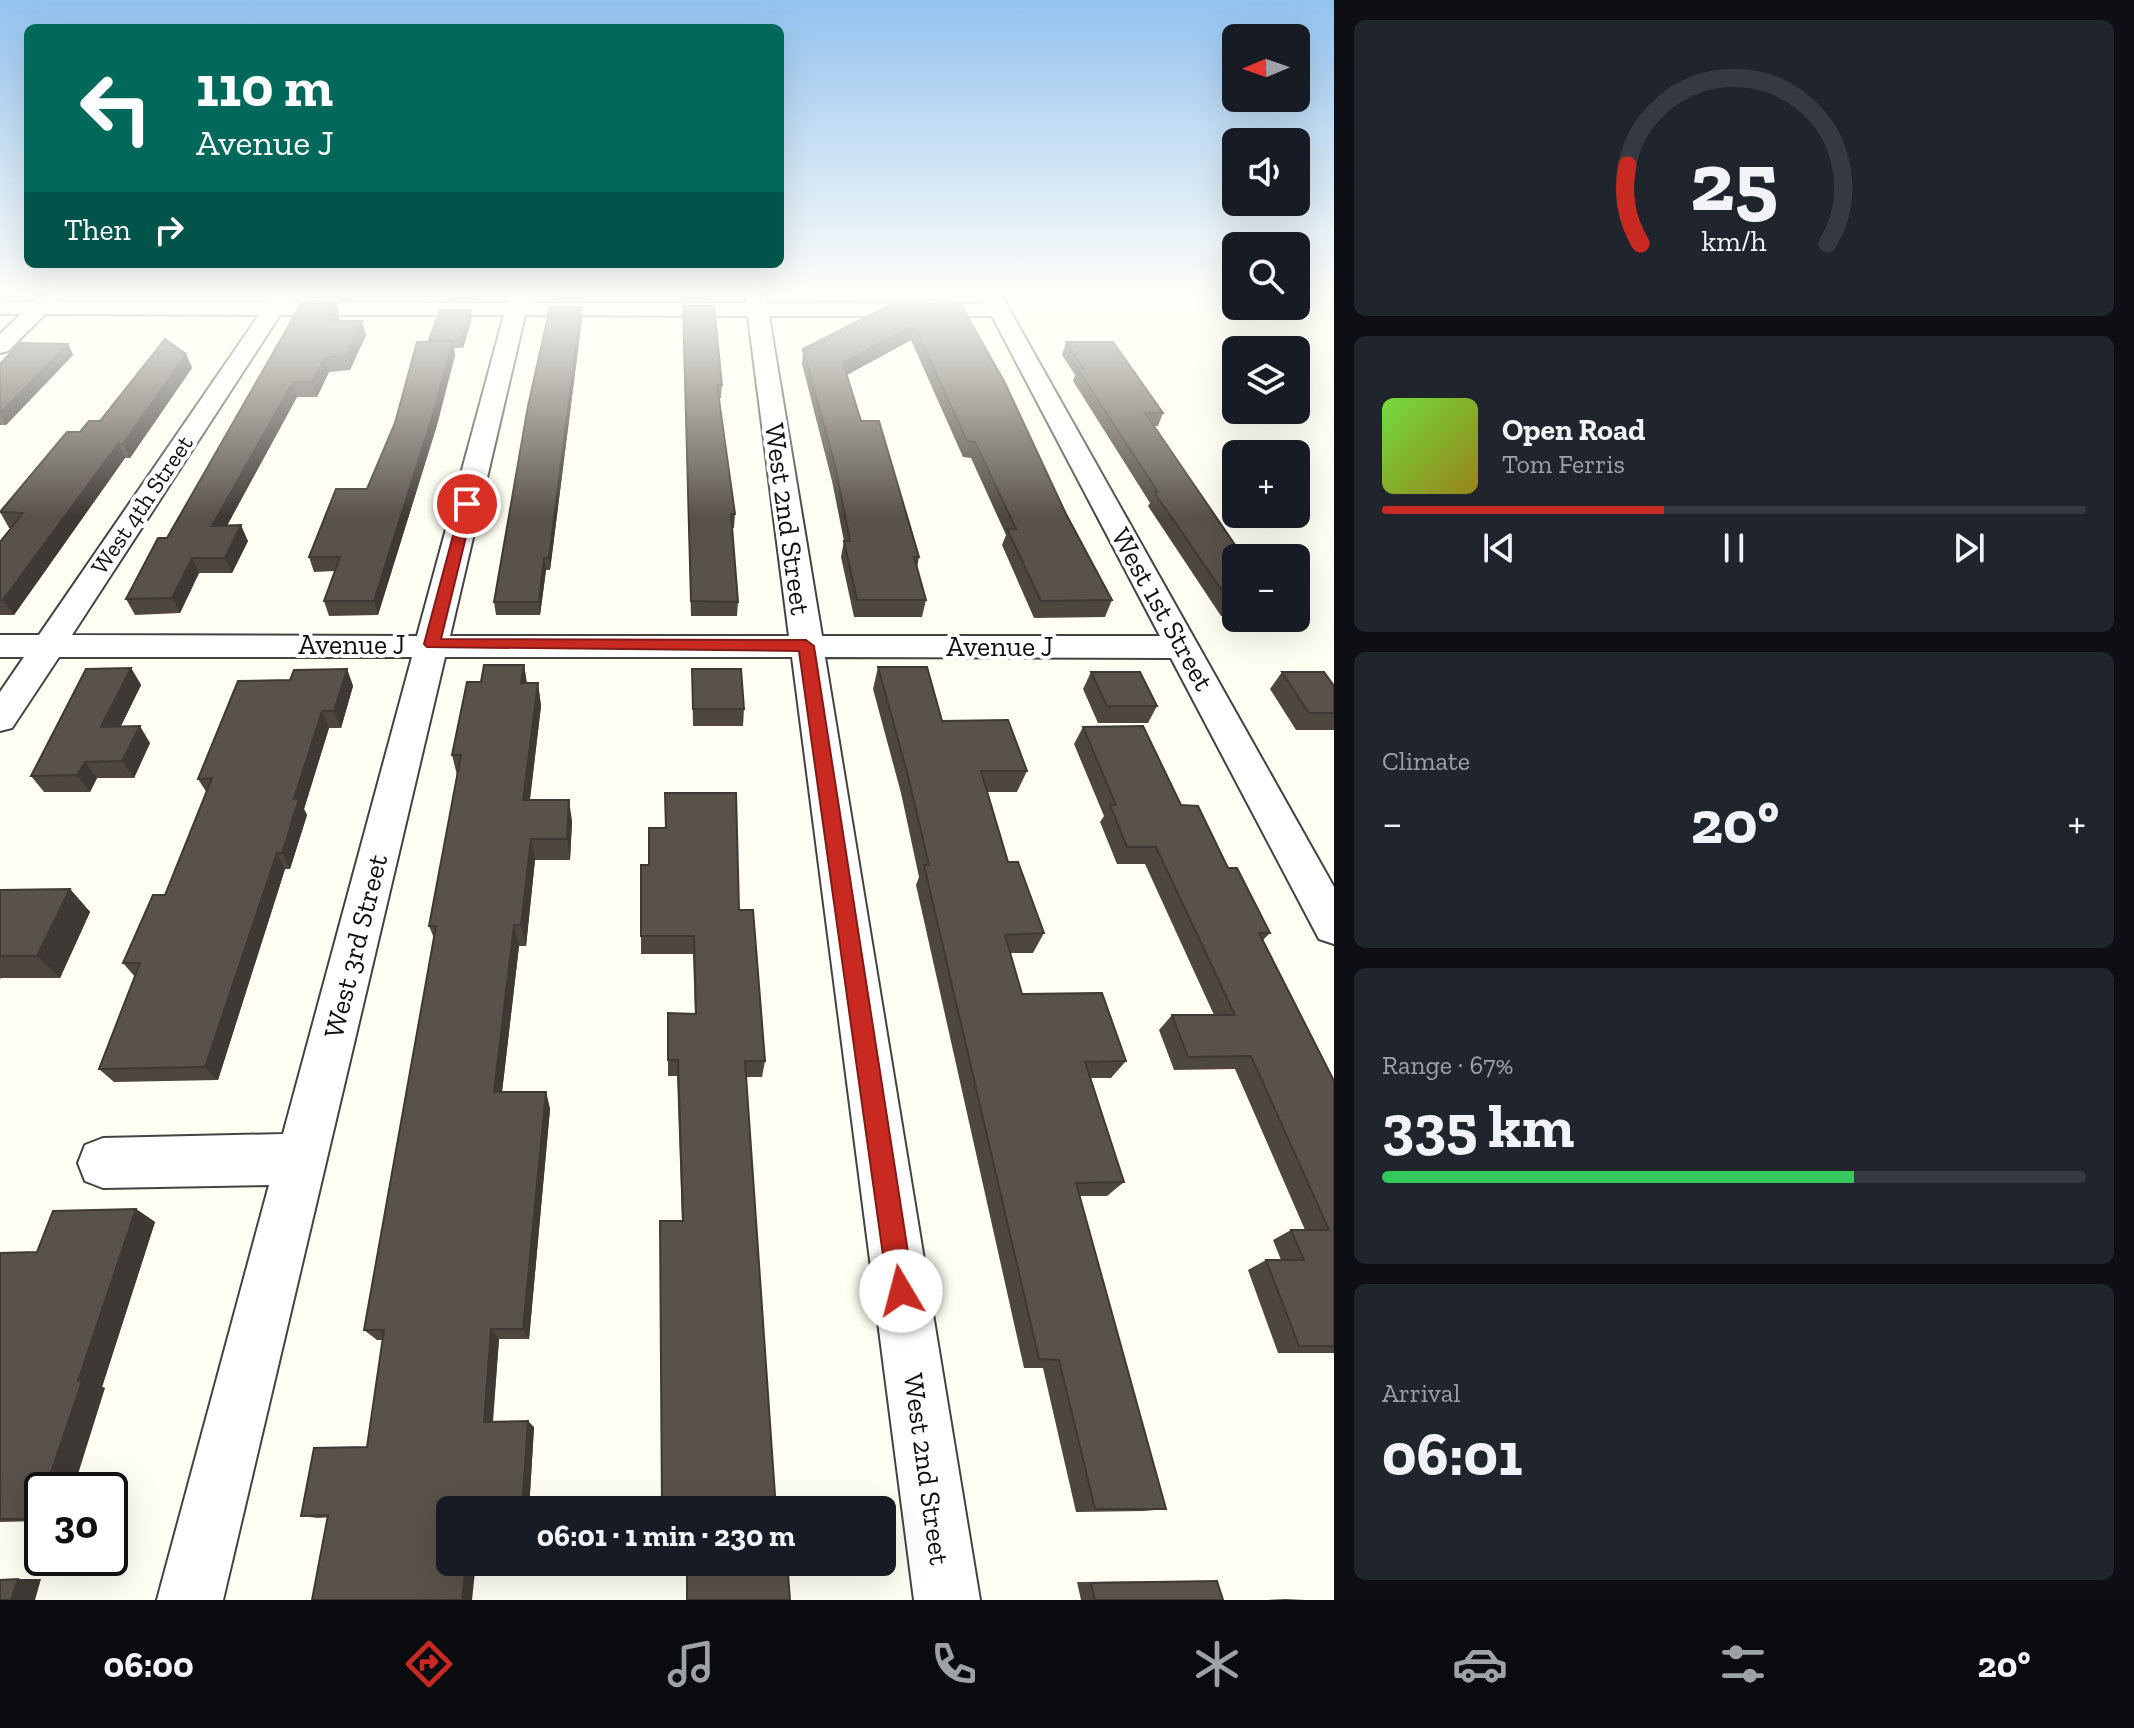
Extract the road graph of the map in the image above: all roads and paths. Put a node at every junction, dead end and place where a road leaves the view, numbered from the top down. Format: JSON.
{"nodes":[{"id":1,"x":235,"y":368,"type":"edge"},
{"id":2,"x":500,"y":368,"type":"edge"},
{"id":3,"x":766,"y":368,"type":"edge"},
{"id":4,"x":1031,"y":368,"type":"edge"},
{"id":5,"x":432,"y":644,"type":"junction"},
{"id":6,"x":0,"y":646,"type":"edge"},
{"id":7,"x":47,"y":646,"type":"junction"},
{"id":8,"x":806,"y":646,"type":"junction"},
{"id":9,"x":1184,"y":647,"type":"junction"},
{"id":10,"x":0,"y":719,"type":"edge"},
{"id":11,"x":1334,"y":926,"type":"edge"},
{"id":12,"x":300,"y":1159,"type":"junction"},
{"id":13,"x":103,"y":1163,"type":"dead end"},
{"id":14,"x":190,"y":1600,"type":"edge"},
{"id":15,"x":947,"y":1600,"type":"edge"}],
"edges":[{"from":1,"to":7,"type":"street","name":"West 4th Street"},
{"from":2,"to":5,"type":"street","name":"West 3rd Street"},
{"from":3,"to":8,"type":"street","name":"West 2nd Street"},
{"from":4,"to":9,"type":"street","name":"West 1st Street"},
{"from":5,"to":7,"type":"street","name":"Avenue J"},
{"from":5,"to":8,"type":"street","name":"Avenue J"},
{"from":5,"to":12,"type":"street","name":"West 3rd Street"},
{"from":6,"to":7,"type":"street","name":"Avenue J"},
{"from":7,"to":10,"type":"street","name":"West 4th Street"},
{"from":8,"to":9,"type":"street","name":"Avenue J"},
{"from":8,"to":15,"type":"street","name":"West 2nd Street"},
{"from":9,"to":11,"type":"street","name":"West 1st Street"},
{"from":12,"to":13,"type":"street"},
{"from":12,"to":14,"type":"street","name":"West 3rd Street"}]}
